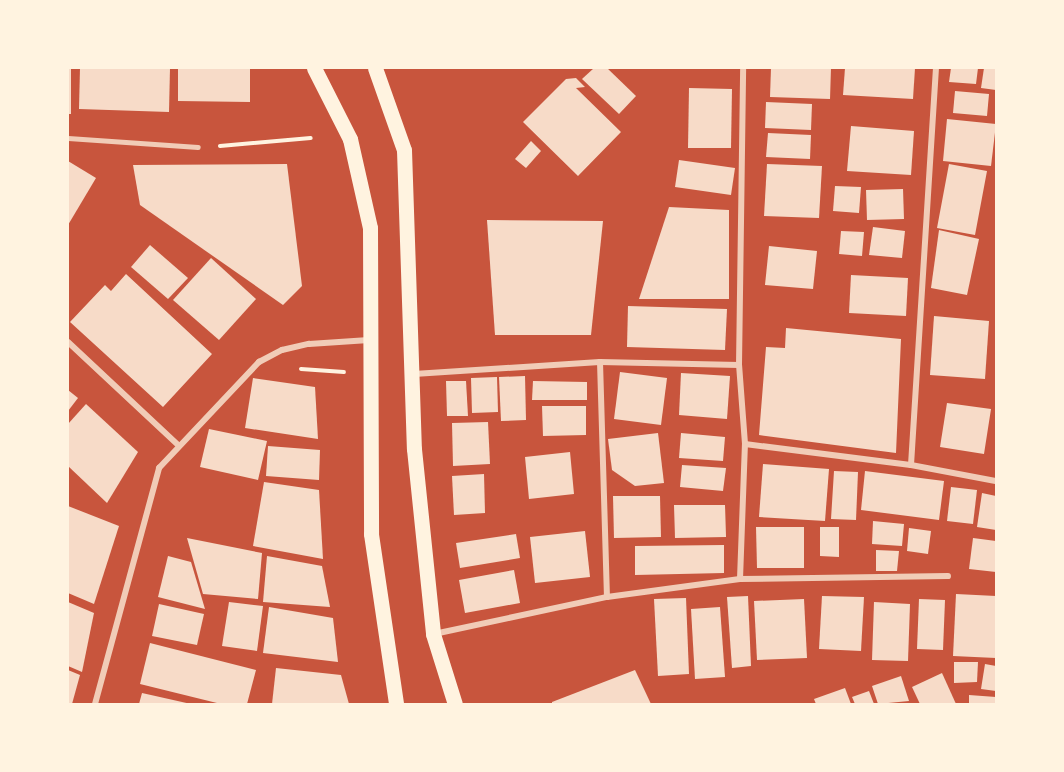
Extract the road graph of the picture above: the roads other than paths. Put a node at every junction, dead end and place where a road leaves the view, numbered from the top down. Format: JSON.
{"nodes":[{"id":1,"x":314,"y":68,"type":"edge"},
{"id":2,"x":375,"y":68,"type":"edge"},
{"id":3,"x":743,"y":68,"type":"edge"},
{"id":4,"x":936,"y":68,"type":"edge"},
{"id":5,"x":68,"y":138,"type":"edge"},
{"id":6,"x":198,"y":147,"type":"road end"},
{"id":7,"x":369,"y":340,"type":"junction"},
{"id":8,"x":68,"y":342,"type":"edge"},
{"id":9,"x":600,"y":362,"type":"junction"},
{"id":10,"x":739,"y":365,"type":"junction"},
{"id":11,"x":414,"y":374,"type":"junction"},
{"id":12,"x":745,"y":444,"type":"junction"},
{"id":13,"x":178,"y":445,"type":"junction"},
{"id":14,"x":911,"y":465,"type":"junction"},
{"id":15,"x":996,"y":481,"type":"edge"},
{"id":16,"x":948,"y":576,"type":"dead end"},
{"id":17,"x":740,"y":579,"type":"junction"},
{"id":18,"x":607,"y":597,"type":"junction"},
{"id":19,"x":433,"y":634,"type":"junction"},
{"id":20,"x":95,"y":705,"type":"edge"},
{"id":21,"x":396,"y":705,"type":"edge"},
{"id":22,"x":455,"y":705,"type":"edge"}],
"edges":[{"from":1,"to":7,"type":"main road"},
{"from":2,"to":11,"type":"main road"},
{"from":3,"to":10,"type":"street"},
{"from":4,"to":14,"type":"street"},
{"from":5,"to":6,"type":"street"},
{"from":7,"to":13,"type":"street"},
{"from":7,"to":21,"type":"main road"},
{"from":8,"to":13,"type":"street"},
{"from":9,"to":10,"type":"street"},
{"from":9,"to":11,"type":"street"},
{"from":9,"to":18,"type":"street"},
{"from":10,"to":12,"type":"street"},
{"from":11,"to":19,"type":"main road"},
{"from":12,"to":14,"type":"street"},
{"from":12,"to":17,"type":"street"},
{"from":13,"to":20,"type":"street"},
{"from":14,"to":15,"type":"street"},
{"from":16,"to":17,"type":"street"},
{"from":17,"to":18,"type":"street"},
{"from":18,"to":19,"type":"street"},
{"from":19,"to":22,"type":"main road"}]}
